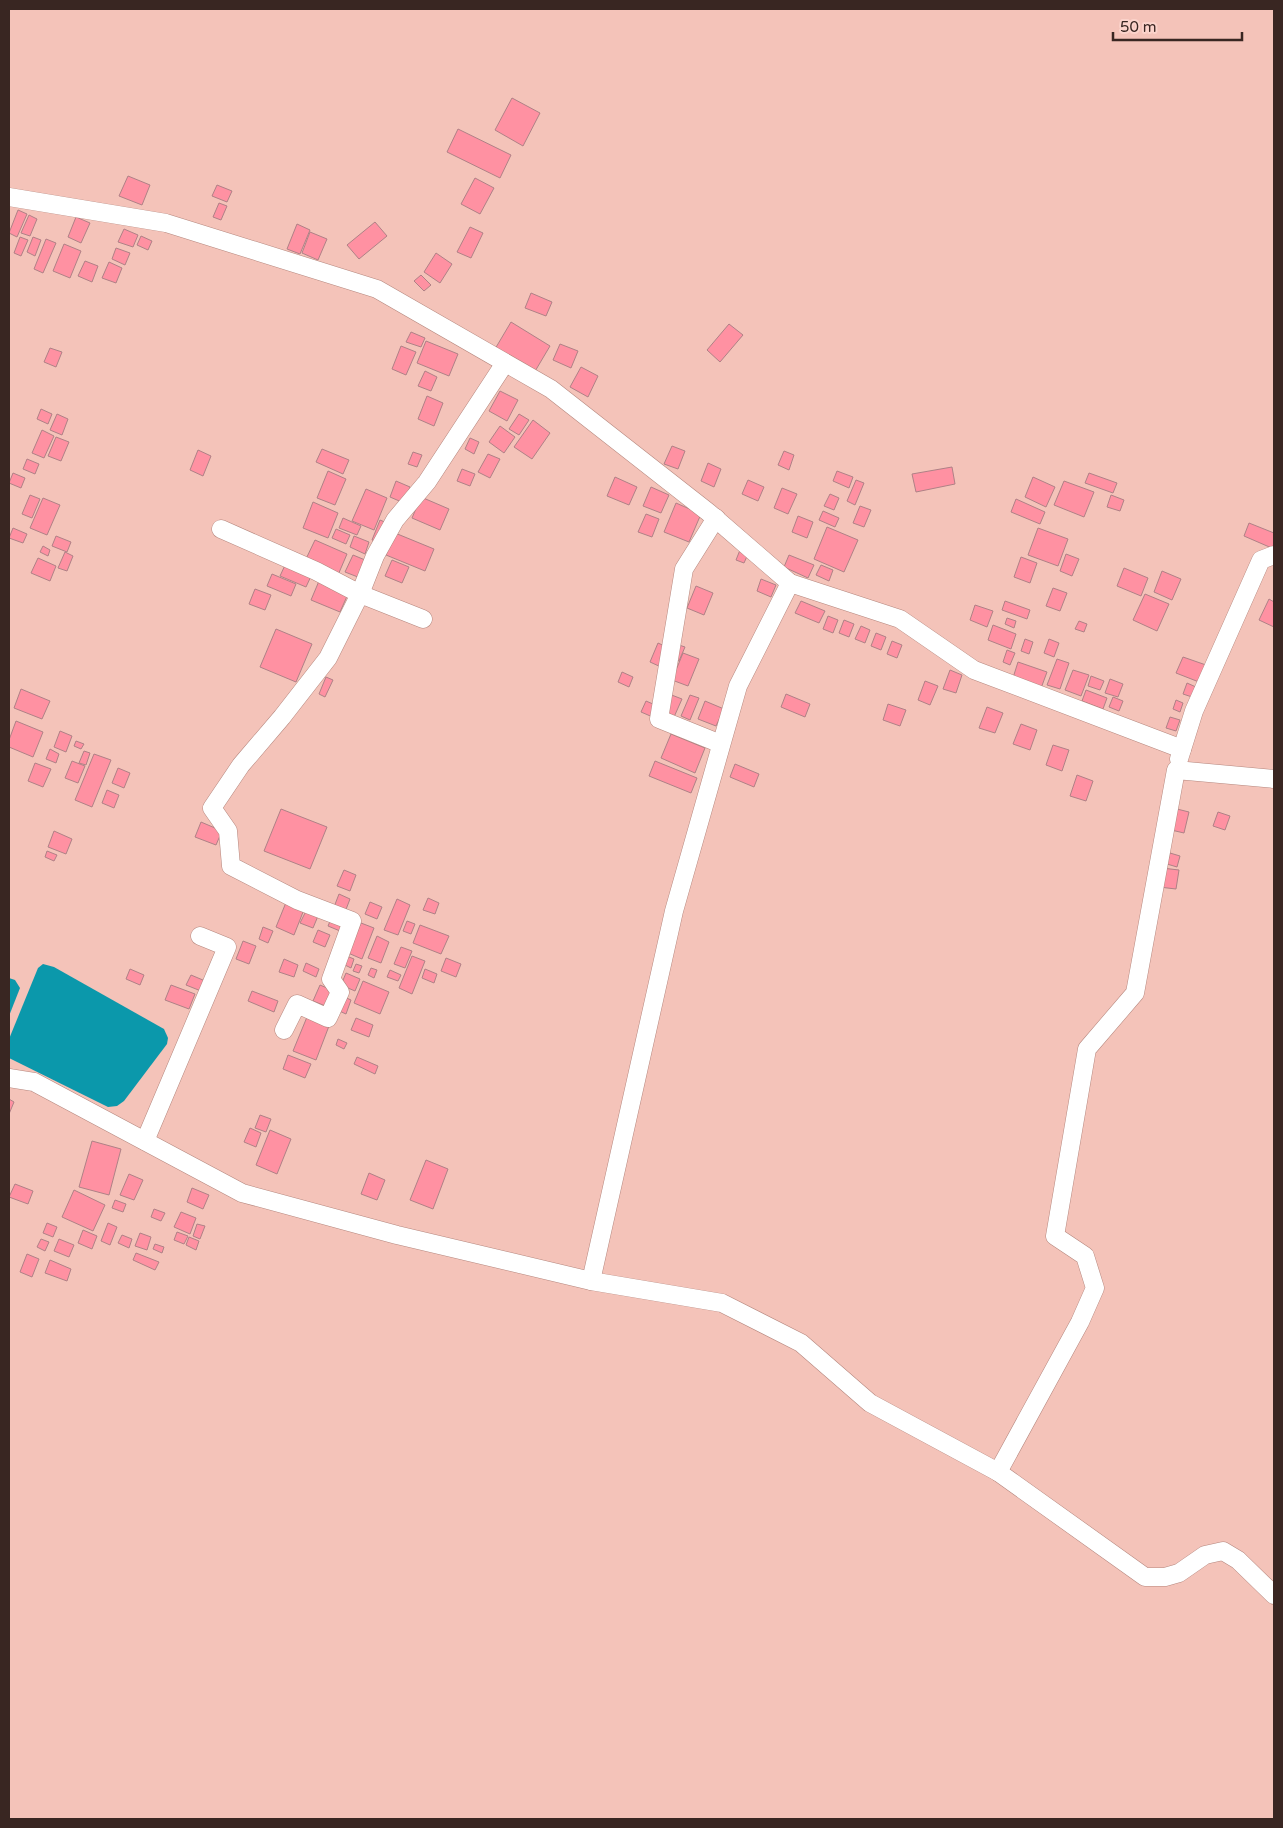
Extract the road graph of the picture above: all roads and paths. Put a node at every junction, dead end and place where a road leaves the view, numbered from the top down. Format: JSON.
{"nodes":[{"id":1,"x":9,"y":197,"type":"edge"},
{"id":2,"x":504,"y":362,"type":"junction"},
{"id":3,"x":716,"y":518,"type":"junction"},
{"id":4,"x":221,"y":529,"type":"dead end"},
{"id":5,"x":1274,"y":555,"type":"edge"},
{"id":6,"x":790,"y":583,"type":"junction"},
{"id":7,"x":360,"y":594,"type":"junction"},
{"id":8,"x":423,"y":619,"type":"dead end"},
{"id":9,"x":721,"y":744,"type":"junction"},
{"id":10,"x":1182,"y":749,"type":"junction"},
{"id":11,"x":1176,"y":770,"type":"junction"},
{"id":12,"x":1274,"y":779,"type":"edge"},
{"id":13,"x":200,"y":936,"type":"dead end"},
{"id":14,"x":284,"y":1030,"type":"dead end"},
{"id":15,"x":9,"y":1078,"type":"edge"},
{"id":16,"x":145,"y":1141,"type":"junction"},
{"id":17,"x":590,"y":1281,"type":"junction"},
{"id":18,"x":998,"y":1472,"type":"junction"},
{"id":19,"x":1274,"y":1595,"type":"edge"}],
"edges":[{"from":1,"to":2,"type":"street"},
{"from":2,"to":3,"type":"street"},
{"from":2,"to":7,"type":"street"},
{"from":3,"to":6,"type":"street"},
{"from":3,"to":9,"type":"street"},
{"from":4,"to":7,"type":"street"},
{"from":5,"to":10,"type":"street"},
{"from":6,"to":9,"type":"street"},
{"from":6,"to":10,"type":"street"},
{"from":7,"to":8,"type":"street"},
{"from":7,"to":14,"type":"street"},
{"from":9,"to":17,"type":"street"},
{"from":10,"to":11,"type":"street"},
{"from":11,"to":12,"type":"street"},
{"from":11,"to":18,"type":"street"},
{"from":13,"to":16,"type":"street"},
{"from":15,"to":16,"type":"street"},
{"from":16,"to":17,"type":"street"},
{"from":17,"to":18,"type":"street"},
{"from":18,"to":19,"type":"street"}]}
